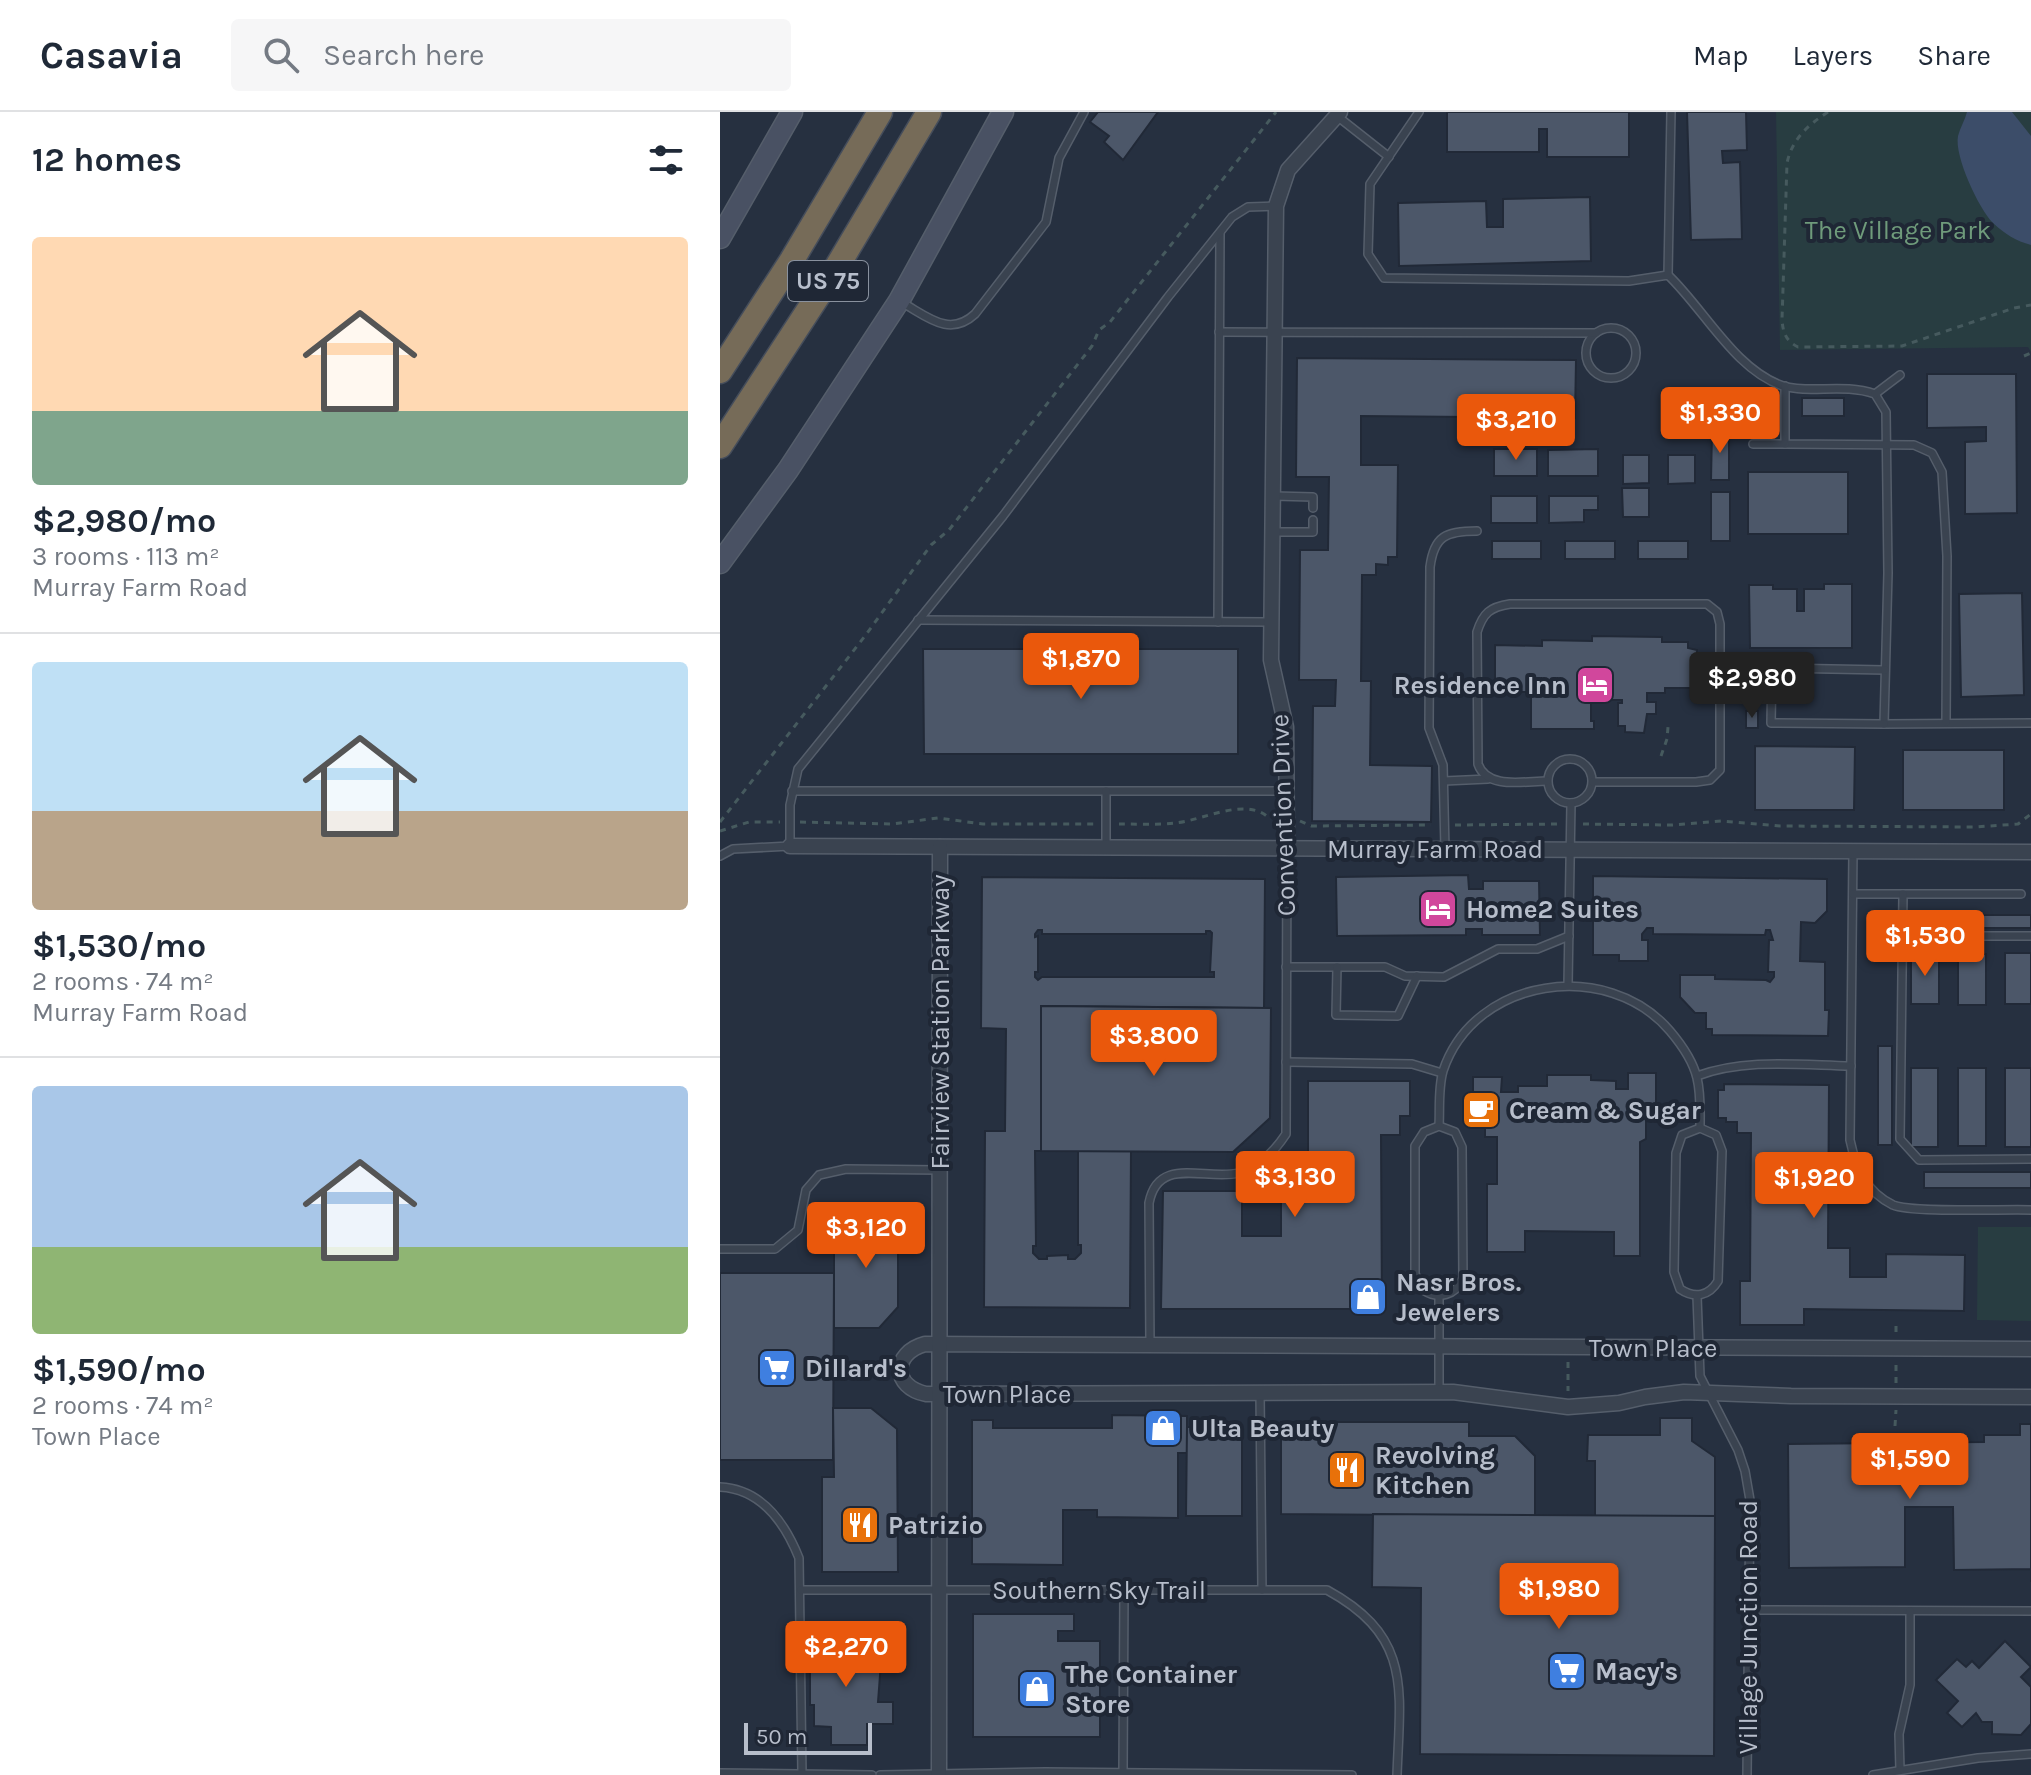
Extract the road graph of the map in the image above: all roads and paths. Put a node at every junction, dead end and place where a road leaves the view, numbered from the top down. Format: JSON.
{"nodes":[{"id":1,"x":792,"y":112,"type":"edge"},
{"id":2,"x":880,"y":112,"type":"edge"},
{"id":3,"x":929,"y":112,"type":"edge"},
{"id":4,"x":1003,"y":112,"type":"edge"},
{"id":5,"x":1084,"y":112,"type":"edge"},
{"id":6,"x":1276,"y":112,"type":"edge"},
{"id":7,"x":1419,"y":112,"type":"edge"},
{"id":8,"x":1671,"y":112,"type":"edge"},
{"id":9,"x":1828,"y":112,"type":"edge"},
{"id":10,"x":1338,"y":114,"type":"edge"},
{"id":11,"x":1389,"y":157,"type":"junction"},
{"id":12,"x":1276,"y":206,"type":"junction"},
{"id":13,"x":1220,"y":233,"type":"junction"},
{"id":14,"x":720,"y":238,"type":"edge"},
{"id":15,"x":1668,"y":275,"type":"junction"},
{"id":16,"x":899,"y":301,"type":"junction"},
{"id":17,"x":2031,"y":305,"type":"edge"},
{"id":18,"x":1219,"y":332,"type":"junction"},
{"id":19,"x":1275,"y":332,"type":"junction"},
{"id":20,"x":1596,"y":333,"type":"junction"},
{"id":21,"x":2031,"y":353,"type":"edge"},
{"id":22,"x":2024,"y":356,"type":"dead end"},
{"id":23,"x":720,"y":371,"type":"edge"},
{"id":24,"x":1900,"y":375,"type":"dead end"},
{"id":25,"x":1785,"y":386,"type":"junction"},
{"id":26,"x":1875,"y":394,"type":"junction"},
{"id":27,"x":1753,"y":444,"type":"dead end"},
{"id":28,"x":1785,"y":444,"type":"junction"},
{"id":29,"x":720,"y":446,"type":"edge"},
{"id":30,"x":1885,"y":446,"type":"junction"},
{"id":31,"x":1273,"y":496,"type":"junction"},
{"id":32,"x":1313,"y":508,"type":"dead end"},
{"id":33,"x":1313,"y":520,"type":"dead end"},
{"id":34,"x":1477,"y":531,"type":"dead end"},
{"id":35,"x":1272,"y":532,"type":"junction"},
{"id":36,"x":720,"y":563,"type":"edge"},
{"id":37,"x":918,"y":620,"type":"junction"},
{"id":38,"x":1218,"y":622,"type":"junction"},
{"id":39,"x":1272,"y":622,"type":"junction"},
{"id":40,"x":1885,"y":670,"type":"junction"},
{"id":41,"x":1946,"y":722,"type":"junction"},
{"id":42,"x":2031,"y":723,"type":"edge"},
{"id":43,"x":1884,"y":724,"type":"junction"},
{"id":44,"x":1668,"y":727,"type":"dead end"},
{"id":45,"x":1661,"y":756,"type":"dead end"},
{"id":46,"x":1488,"y":779,"type":"junction"},
{"id":47,"x":1444,"y":781,"type":"junction"},
{"id":48,"x":1547,"y":781,"type":"junction"},
{"id":49,"x":1593,"y":782,"type":"junction"},
{"id":50,"x":792,"y":791,"type":"junction"},
{"id":51,"x":1106,"y":791,"type":"junction"},
{"id":52,"x":1287,"y":791,"type":"junction"},
{"id":53,"x":1571,"y":803,"type":"junction"},
{"id":54,"x":2031,"y":814,"type":"edge"},
{"id":55,"x":1287,"y":821,"type":"junction"},
{"id":56,"x":720,"y":822,"type":"edge"},
{"id":57,"x":791,"y":822,"type":"junction"},
{"id":58,"x":1106,"y":824,"type":"junction"},
{"id":59,"x":1570,"y":824,"type":"junction"},
{"id":60,"x":1444,"y":825,"type":"junction"},
{"id":61,"x":720,"y":831,"type":"edge"},
{"id":62,"x":790,"y":846,"type":"junction"},
{"id":63,"x":940,"y":847,"type":"junction"},
{"id":64,"x":1106,"y":848,"type":"junction"},
{"id":65,"x":1287,"y":849,"type":"junction"},
{"id":66,"x":1445,"y":849,"type":"junction"},
{"id":67,"x":1570,"y":850,"type":"junction"},
{"id":68,"x":1853,"y":851,"type":"junction"},
{"id":69,"x":2031,"y":852,"type":"edge"},
{"id":70,"x":720,"y":856,"type":"edge"},
{"id":71,"x":1853,"y":894,"type":"junction"},
{"id":72,"x":1903,"y":894,"type":"junction"},
{"id":73,"x":2021,"y":894,"type":"dead end"},
{"id":74,"x":1569,"y":936,"type":"junction"},
{"id":75,"x":1902,"y":936,"type":"junction"},
{"id":76,"x":2031,"y":936,"type":"edge"},
{"id":77,"x":1286,"y":967,"type":"junction"},
{"id":78,"x":1337,"y":967,"type":"junction"},
{"id":79,"x":1417,"y":976,"type":"junction"},
{"id":80,"x":1568,"y":985,"type":"junction"},
{"id":81,"x":1286,"y":1062,"type":"junction"},
{"id":82,"x":1851,"y":1066,"type":"junction"},
{"id":83,"x":1442,"y":1073,"type":"junction"},
{"id":84,"x":1697,"y":1076,"type":"junction"},
{"id":85,"x":1439,"y":1126,"type":"junction"},
{"id":86,"x":1700,"y":1128,"type":"junction"},
{"id":87,"x":2031,"y":1159,"type":"edge"},
{"id":88,"x":939,"y":1170,"type":"junction"},
{"id":89,"x":2031,"y":1210,"type":"edge"},
{"id":90,"x":720,"y":1249,"type":"edge"},
{"id":91,"x":1439,"y":1296,"type":"junction"},
{"id":92,"x":1697,"y":1296,"type":"junction"},
{"id":93,"x":1896,"y":1326,"type":"dead end"},
{"id":94,"x":939,"y":1344,"type":"junction"},
{"id":95,"x":1150,"y":1345,"type":"junction"},
{"id":96,"x":1439,"y":1347,"type":"junction"},
{"id":97,"x":1568,"y":1347,"type":"junction"},
{"id":98,"x":1896,"y":1348,"type":"junction"},
{"id":99,"x":1699,"y":1349,"type":"junction"},
{"id":100,"x":2031,"y":1349,"type":"edge"},
{"id":101,"x":938,"y":1393,"type":"junction"},
{"id":102,"x":1260,"y":1393,"type":"junction"},
{"id":103,"x":1439,"y":1393,"type":"junction"},
{"id":104,"x":1707,"y":1393,"type":"junction"},
{"id":105,"x":1896,"y":1396,"type":"junction"},
{"id":106,"x":2031,"y":1397,"type":"edge"},
{"id":107,"x":1568,"y":1407,"type":"junction"},
{"id":108,"x":1895,"y":1426,"type":"dead end"},
{"id":109,"x":720,"y":1487,"type":"edge"},
{"id":110,"x":801,"y":1590,"type":"junction"},
{"id":111,"x":938,"y":1590,"type":"junction"},
{"id":112,"x":1124,"y":1590,"type":"junction"},
{"id":113,"x":1262,"y":1590,"type":"junction"},
{"id":114,"x":1748,"y":1610,"type":"junction"},
{"id":115,"x":1910,"y":1611,"type":"junction"},
{"id":116,"x":2031,"y":1611,"type":"edge"},
{"id":117,"x":2031,"y":1754,"type":"edge"},
{"id":118,"x":1900,"y":1770,"type":"junction"},
{"id":119,"x":1123,"y":1772,"type":"junction"},
{"id":120,"x":720,"y":1773,"type":"edge"},
{"id":121,"x":802,"y":1774,"type":"edge"},
{"id":122,"x":938,"y":1774,"type":"edge"},
{"id":123,"x":872,"y":1775,"type":"edge"},
{"id":124,"x":880,"y":1775,"type":"edge"},
{"id":125,"x":1352,"y":1775,"type":"edge"},
{"id":126,"x":1397,"y":1775,"type":"edge"},
{"id":127,"x":1747,"y":1775,"type":"edge"},
{"id":128,"x":1873,"y":1775,"type":"edge"}],
"edges":[{"from":1,"to":14,"type":"main road"},
{"from":2,"to":23,"type":"highway","number":"US 75"},
{"from":3,"to":29,"type":"highway","number":"US 75"},
{"from":4,"to":16,"type":"main road"},
{"from":5,"to":16,"type":"lane"},
{"from":6,"to":56,"type":"path"},
{"from":7,"to":11,"type":"lane"},
{"from":8,"to":15,"type":"lane"},
{"from":9,"to":17,"type":"path"},
{"from":10,"to":11,"type":"lane"},
{"from":10,"to":12,"type":"street","name":"Convention Drive"},
{"from":11,"to":15,"type":"lane"},
{"from":12,"to":13,"type":"lane"},
{"from":12,"to":19,"type":"street","name":"Convention Drive"},
{"from":13,"to":18,"type":"lane"},
{"from":13,"to":37,"type":"lane"},
{"from":15,"to":25,"type":"lane"},
{"from":16,"to":36,"type":"main road"},
{"from":18,"to":19,"type":"lane"},
{"from":18,"to":38,"type":"lane"},
{"from":19,"to":20,"type":"lane"},
{"from":19,"to":31,"type":"street","name":"Convention Drive"},
{"from":20,"to":20,"type":"lane"},
{"from":21,"to":22,"type":"path"},
{"from":24,"to":26,"type":"lane"},
{"from":25,"to":26,"type":"lane"},
{"from":25,"to":28,"type":"lane"},
{"from":26,"to":30,"type":"lane"},
{"from":27,"to":28,"type":"lane"},
{"from":28,"to":30,"type":"lane"},
{"from":30,"to":40,"type":"lane"},
{"from":30,"to":41,"type":"lane"},
{"from":31,"to":32,"type":"lane"},
{"from":31,"to":35,"type":"street","name":"Convention Drive"},
{"from":33,"to":35,"type":"lane"},
{"from":34,"to":47,"type":"lane"},
{"from":35,"to":39,"type":"street","name":"Convention Drive"},
{"from":37,"to":38,"type":"lane"},
{"from":37,"to":50,"type":"lane"},
{"from":38,"to":39,"type":"lane"},
{"from":39,"to":52,"type":"street","name":"Convention Drive"},
{"from":40,"to":43,"type":"lane"},
{"from":40,"to":43,"type":"lane"},
{"from":41,"to":42,"type":"lane"},
{"from":41,"to":43,"type":"lane"},
{"from":44,"to":45,"type":"path"},
{"from":46,"to":47,"type":"lane"},
{"from":46,"to":48,"type":"lane"},
{"from":46,"to":49,"type":"lane"},
{"from":47,"to":60,"type":"lane"},
{"from":48,"to":49,"type":"lane"},
{"from":48,"to":53,"type":"lane"},
{"from":49,"to":53,"type":"lane"},
{"from":50,"to":51,"type":"lane"},
{"from":50,"to":57,"type":"lane"},
{"from":51,"to":52,"type":"lane"},
{"from":51,"to":58,"type":"lane"},
{"from":52,"to":55,"type":"street","name":"Convention Drive"},
{"from":53,"to":59,"type":"lane"},
{"from":54,"to":59,"type":"path"},
{"from":55,"to":58,"type":"path"},
{"from":55,"to":60,"type":"path"},
{"from":55,"to":65,"type":"street","name":"Convention Drive"},
{"from":57,"to":58,"type":"path"},
{"from":57,"to":61,"type":"path"},
{"from":57,"to":62,"type":"lane"},
{"from":58,"to":64,"type":"lane"},
{"from":59,"to":60,"type":"path"},
{"from":59,"to":67,"type":"lane"},
{"from":60,"to":66,"type":"lane"},
{"from":62,"to":63,"type":"street","name":"Murray Farm Road"},
{"from":62,"to":70,"type":"lane"},
{"from":63,"to":64,"type":"street","name":"Murray Farm Road"},
{"from":63,"to":88,"type":"street","name":"Fairview Station Parkway"},
{"from":64,"to":65,"type":"street","name":"Murray Farm Road"},
{"from":65,"to":66,"type":"street","name":"Murray Farm Road"},
{"from":65,"to":77,"type":"lane","name":"Convention Drive"},
{"from":66,"to":67,"type":"street","name":"Murray Farm Road"},
{"from":67,"to":68,"type":"street","name":"Murray Farm Road"},
{"from":67,"to":74,"type":"lane"},
{"from":68,"to":69,"type":"street","name":"Murray Farm Road"},
{"from":68,"to":71,"type":"lane"},
{"from":71,"to":72,"type":"lane"},
{"from":71,"to":82,"type":"lane"},
{"from":72,"to":73,"type":"lane"},
{"from":72,"to":75,"type":"lane"},
{"from":74,"to":79,"type":"lane"},
{"from":74,"to":80,"type":"lane"},
{"from":75,"to":76,"type":"lane"},
{"from":75,"to":87,"type":"lane"},
{"from":77,"to":78,"type":"lane"},
{"from":77,"to":81,"type":"lane","name":"Convention Drive"},
{"from":78,"to":79,"type":"lane"},
{"from":78,"to":79,"type":"lane"},
{"from":80,"to":83,"type":"lane"},
{"from":80,"to":84,"type":"lane"},
{"from":81,"to":83,"type":"lane"},
{"from":81,"to":95,"type":"lane","name":"Convention Drive"},
{"from":82,"to":84,"type":"lane"},
{"from":82,"to":89,"type":"lane"},
{"from":83,"to":85,"type":"lane"},
{"from":84,"to":86,"type":"lane"},
{"from":85,"to":91,"type":"lane"},
{"from":85,"to":91,"type":"lane"},
{"from":86,"to":92,"type":"lane"},
{"from":86,"to":92,"type":"lane"},
{"from":88,"to":90,"type":"lane"},
{"from":88,"to":94,"type":"street","name":"Fairview Station Parkway"},
{"from":91,"to":96,"type":"lane"},
{"from":92,"to":99,"type":"lane","name":"Village Junction Road"},
{"from":93,"to":98,"type":"path"},
{"from":94,"to":95,"type":"street","name":"Town Place"},
{"from":94,"to":101,"type":"street","name":"Fairview Station Parkway"},
{"from":94,"to":101,"type":"street","name":"Town Place"},
{"from":95,"to":96,"type":"street","name":"Town Place"},
{"from":96,"to":97,"type":"street","name":"Town Place"},
{"from":96,"to":103,"type":"lane"},
{"from":97,"to":99,"type":"street","name":"Town Place"},
{"from":97,"to":107,"type":"path"},
{"from":98,"to":99,"type":"street","name":"Town Place"},
{"from":98,"to":100,"type":"street","name":"Town Place"},
{"from":98,"to":105,"type":"path"},
{"from":99,"to":104,"type":"lane","name":"Village Junction Road"},
{"from":101,"to":102,"type":"street","name":"Town Place"},
{"from":101,"to":111,"type":"street","name":"Fairview Station Parkway"},
{"from":102,"to":103,"type":"street","name":"Town Place"},
{"from":102,"to":113,"type":"lane"},
{"from":103,"to":107,"type":"street","name":"Town Place"},
{"from":104,"to":105,"type":"street","name":"Town Place"},
{"from":104,"to":107,"type":"street","name":"Town Place"},
{"from":104,"to":114,"type":"lane","name":"Village Junction Road"},
{"from":105,"to":106,"type":"street","name":"Town Place"},
{"from":105,"to":108,"type":"path"},
{"from":109,"to":110,"type":"lane"},
{"from":110,"to":111,"type":"lane","name":"Southern Sky Trail"},
{"from":110,"to":121,"type":"lane"},
{"from":111,"to":112,"type":"lane","name":"Southern Sky Trail"},
{"from":111,"to":122,"type":"street","name":"Fairview Station Parkway"},
{"from":112,"to":113,"type":"lane","name":"Southern Sky Trail"},
{"from":112,"to":119,"type":"lane"},
{"from":113,"to":126,"type":"lane","name":"Southern Sky Trail"},
{"from":114,"to":115,"type":"lane"},
{"from":114,"to":127,"type":"lane","name":"Village Junction Road"},
{"from":115,"to":116,"type":"lane"},
{"from":115,"to":118,"type":"lane"},
{"from":117,"to":118,"type":"lane"},
{"from":118,"to":128,"type":"lane"},
{"from":119,"to":122,"type":"lane"},
{"from":119,"to":125,"type":"lane"},
{"from":120,"to":121,"type":"lane"},
{"from":121,"to":123,"type":"lane"},
{"from":122,"to":124,"type":"lane"}]}
